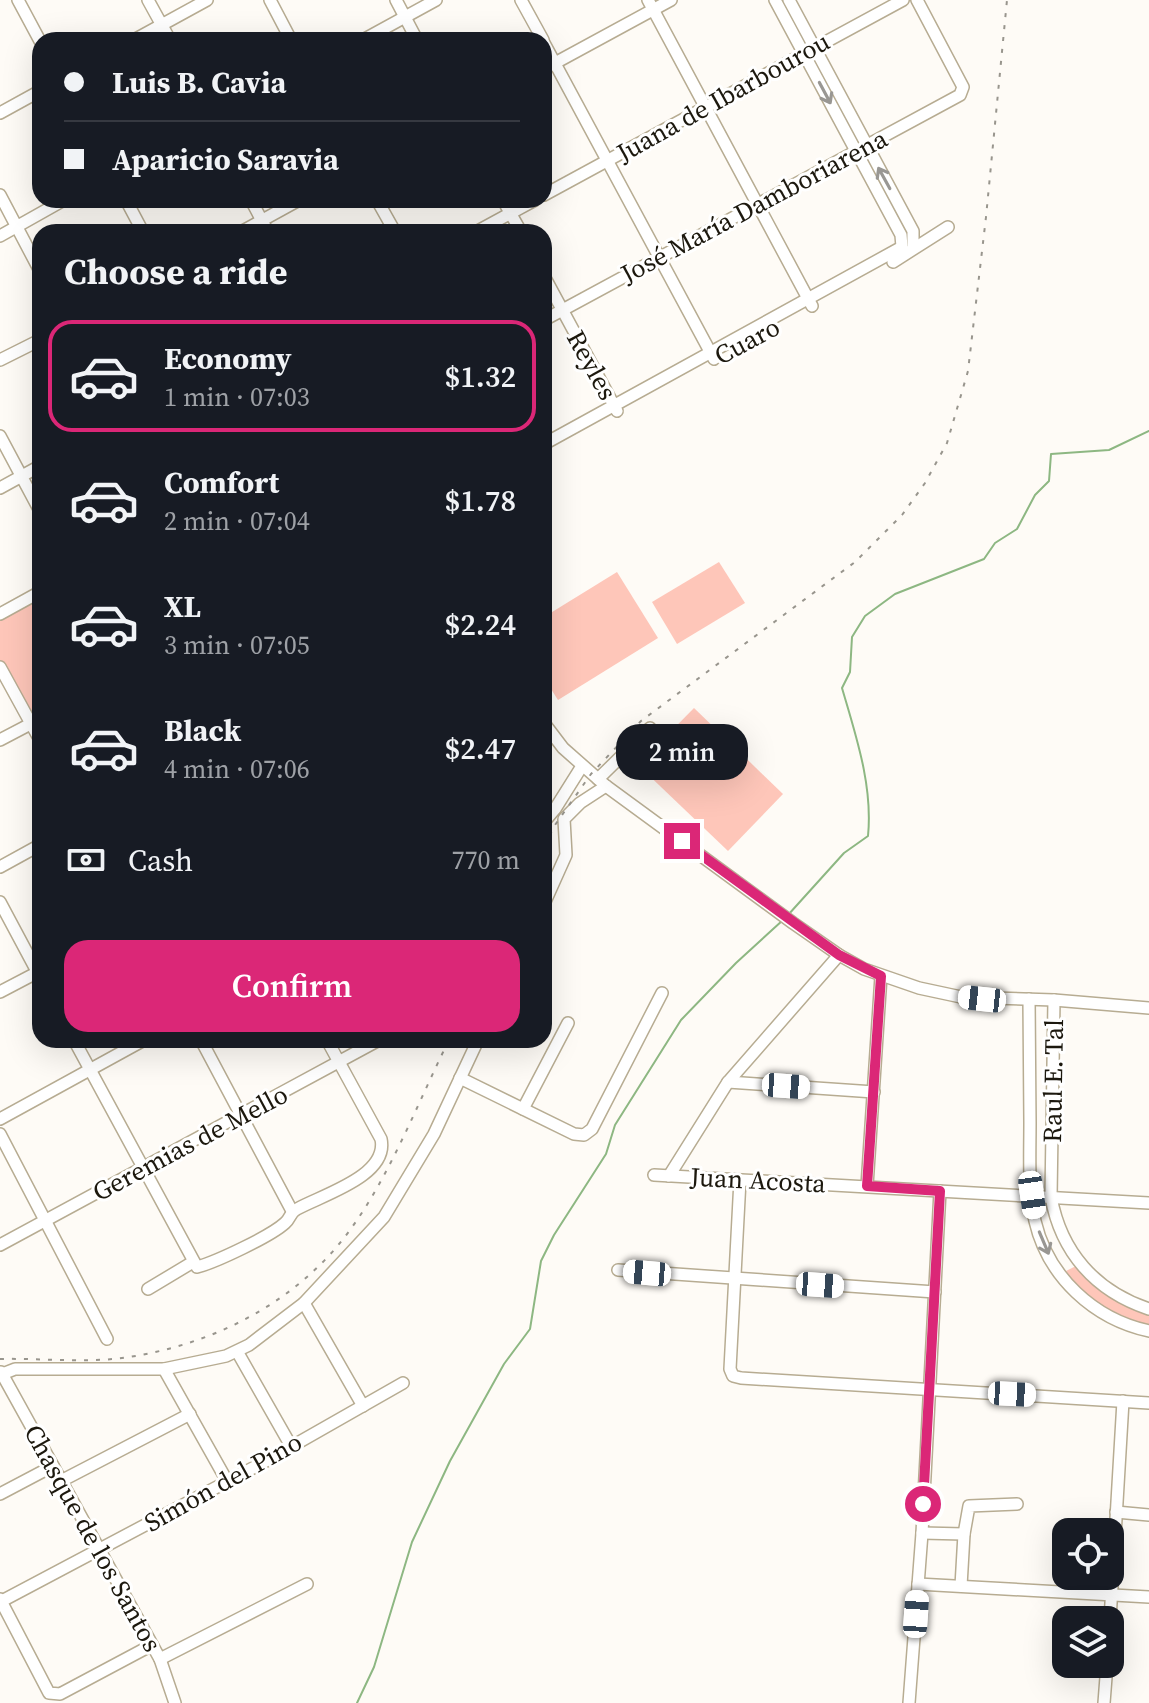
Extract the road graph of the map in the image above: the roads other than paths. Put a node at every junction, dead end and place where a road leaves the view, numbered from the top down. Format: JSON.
{"nodes":[{"id":1,"x":18,"y":0,"type":"edge"},
{"id":2,"x":148,"y":0,"type":"edge"},
{"id":3,"x":207,"y":0,"type":"edge"},
{"id":4,"x":270,"y":0,"type":"edge"},
{"id":5,"x":396,"y":0,"type":"edge"},
{"id":6,"x":436,"y":0,"type":"edge"},
{"id":7,"x":521,"y":0,"type":"edge"},
{"id":8,"x":671,"y":0,"type":"edge"},
{"id":9,"x":775,"y":0,"type":"edge"},
{"id":10,"x":789,"y":0,"type":"edge"},
{"id":11,"x":903,"y":0,"type":"edge"},
{"id":12,"x":917,"y":0,"type":"edge"},
{"id":13,"x":650,"y":5,"type":"edge"},
{"id":14,"x":405,"y":17,"type":"junction"},
{"id":15,"x":162,"y":25,"type":"junction"},
{"id":16,"x":35,"y":32,"type":"edge"},
{"id":17,"x":149,"y":32,"type":"edge"},
{"id":18,"x":166,"y":32,"type":"edge"},
{"id":19,"x":287,"y":32,"type":"edge"},
{"id":20,"x":378,"y":32,"type":"edge"},
{"id":21,"x":413,"y":32,"type":"edge"},
{"id":22,"x":538,"y":32,"type":"edge"},
{"id":23,"x":808,"y":50,"type":"junction"},
{"id":24,"x":552,"y":65,"type":"edge"},
{"id":25,"x":552,"y":69,"type":"edge"},
{"id":26,"x":32,"y":95,"type":"edge"},
{"id":27,"x":706,"y":107,"type":"junction"},
{"id":28,"x":0,"y":113,"type":"edge"},
{"id":29,"x":861,"y":148,"type":"junction"},
{"id":30,"x":608,"y":160,"type":"junction"},
{"id":31,"x":552,"y":191,"type":"edge"},
{"id":32,"x":0,"y":195,"type":"edge"},
{"id":33,"x":757,"y":205,"type":"junction"},
{"id":34,"x":50,"y":208,"type":"edge"},
{"id":35,"x":255,"y":208,"type":"edge"},
{"id":36,"x":285,"y":208,"type":"edge"},
{"id":37,"x":508,"y":208,"type":"edge"},
{"id":38,"x":520,"y":208,"type":"edge"},
{"id":39,"x":511,"y":213,"type":"junction"},
{"id":40,"x":262,"y":221,"type":"junction"},
{"id":41,"x":256,"y":224,"type":"edge"},
{"id":42,"x":264,"y":224,"type":"edge"},
{"id":43,"x":491,"y":224,"type":"edge"},
{"id":44,"x":517,"y":224,"type":"edge"},
{"id":45,"x":18,"y":226,"type":"junction"},
{"id":46,"x":948,"y":227,"type":"dead end"},
{"id":47,"x":0,"y":236,"type":"edge"},
{"id":48,"x":908,"y":248,"type":"junction"},
{"id":49,"x":32,"y":255,"type":"edge"},
{"id":50,"x":660,"y":257,"type":"junction"},
{"id":51,"x":552,"y":291,"type":"edge"},
{"id":52,"x":810,"y":303,"type":"junction"},
{"id":53,"x":562,"y":310,"type":"junction"},
{"id":54,"x":552,"y":316,"type":"edge"},
{"id":55,"x":32,"y":344,"type":"edge"},
{"id":56,"x":713,"y":356,"type":"junction"},
{"id":57,"x":0,"y":360,"type":"edge"},
{"id":58,"x":616,"y":409,"type":"junction"},
{"id":59,"x":0,"y":436,"type":"edge"},
{"id":60,"x":552,"y":440,"type":"edge"},
{"id":61,"x":552,"y":446,"type":"edge"},
{"id":62,"x":32,"y":470,"type":"edge"},
{"id":63,"x":21,"y":476,"type":"junction"},
{"id":64,"x":0,"y":488,"type":"edge"},
{"id":65,"x":32,"y":496,"type":"edge"},
{"id":66,"x":32,"y":596,"type":"edge"},
{"id":67,"x":0,"y":614,"type":"edge"},
{"id":68,"x":0,"y":667,"type":"edge"},
{"id":69,"x":32,"y":715,"type":"edge"},
{"id":70,"x":32,"y":723,"type":"edge"},
{"id":71,"x":650,"y":728,"type":"dead end"},
{"id":72,"x":552,"y":731,"type":"edge"},
{"id":73,"x":0,"y":740,"type":"edge"},
{"id":74,"x":594,"y":776,"type":"junction"},
{"id":75,"x":552,"y":813,"type":"edge"},
{"id":76,"x":32,"y":849,"type":"edge"},
{"id":77,"x":0,"y":867,"type":"edge"},
{"id":78,"x":552,"y":886,"type":"edge"},
{"id":79,"x":0,"y":902,"type":"edge"},
{"id":80,"x":839,"y":955,"type":"junction"},
{"id":81,"x":32,"y":960,"type":"edge"},
{"id":82,"x":32,"y":976,"type":"edge"},
{"id":83,"x":881,"y":976,"type":"junction"},
{"id":84,"x":0,"y":992,"type":"edge"},
{"id":85,"x":662,"y":993,"type":"dead end"},
{"id":86,"x":1029,"y":999,"type":"junction"},
{"id":87,"x":1054,"y":1000,"type":"junction"},
{"id":88,"x":1149,"y":1008,"type":"edge"},
{"id":89,"x":568,"y":1023,"type":"dead end"},
{"id":90,"x":78,"y":1048,"type":"edge"},
{"id":91,"x":129,"y":1048,"type":"edge"},
{"id":92,"x":205,"y":1048,"type":"edge"},
{"id":93,"x":331,"y":1048,"type":"edge"},
{"id":94,"x":364,"y":1048,"type":"edge"},
{"id":95,"x":474,"y":1048,"type":"edge"},
{"id":96,"x":339,"y":1062,"type":"junction"},
{"id":97,"x":89,"y":1070,"type":"junction"},
{"id":98,"x":460,"y":1078,"type":"junction"},
{"id":99,"x":728,"y":1082,"type":"junction"},
{"id":100,"x":874,"y":1092,"type":"junction"},
{"id":101,"x":523,"y":1109,"type":"junction"},
{"id":102,"x":240,"y":1115,"type":"junction"},
{"id":103,"x":0,"y":1119,"type":"edge"},
{"id":104,"x":0,"y":1134,"type":"edge"},
{"id":105,"x":145,"y":1168,"type":"junction"},
{"id":106,"x":654,"y":1175,"type":"dead end"},
{"id":107,"x":669,"y":1176,"type":"junction"},
{"id":108,"x":740,"y":1180,"type":"junction"},
{"id":109,"x":867,"y":1186,"type":"junction"},
{"id":110,"x":940,"y":1191,"type":"junction"},
{"id":111,"x":1032,"y":1195,"type":"junction"},
{"id":112,"x":1051,"y":1197,"type":"junction"},
{"id":113,"x":1149,"y":1203,"type":"edge"},
{"id":114,"x":292,"y":1211,"type":"junction"},
{"id":115,"x":46,"y":1220,"type":"junction"},
{"id":116,"x":0,"y":1245,"type":"edge"},
{"id":117,"x":1076,"y":1258,"type":"junction"},
{"id":118,"x":195,"y":1264,"type":"junction"},
{"id":119,"x":618,"y":1270,"type":"dead end"},
{"id":120,"x":1057,"y":1270,"type":"junction"},
{"id":121,"x":735,"y":1280,"type":"junction"},
{"id":122,"x":148,"y":1289,"type":"dead end"},
{"id":123,"x":935,"y":1292,"type":"junction"},
{"id":124,"x":304,"y":1303,"type":"junction"},
{"id":125,"x":1149,"y":1309,"type":"edge"},
{"id":126,"x":1149,"y":1331,"type":"edge"},
{"id":127,"x":107,"y":1339,"type":"dead end"},
{"id":128,"x":238,"y":1353,"type":"junction"},
{"id":129,"x":164,"y":1369,"type":"junction"},
{"id":130,"x":1,"y":1376,"type":"edge"},
{"id":131,"x":403,"y":1383,"type":"dead end"},
{"id":132,"x":928,"y":1389,"type":"junction"},
{"id":133,"x":1123,"y":1401,"type":"junction"},
{"id":134,"x":1149,"y":1403,"type":"edge"},
{"id":135,"x":363,"y":1406,"type":"junction"},
{"id":136,"x":190,"y":1414,"type":"junction"},
{"id":137,"x":291,"y":1446,"type":"junction"},
{"id":138,"x":53,"y":1466,"type":"junction"},
{"id":139,"x":61,"y":1481,"type":"junction"},
{"id":140,"x":227,"y":1481,"type":"junction"},
{"id":141,"x":0,"y":1494,"type":"edge"},
{"id":142,"x":1017,"y":1504,"type":"dead end"},
{"id":143,"x":1116,"y":1512,"type":"junction"},
{"id":144,"x":1149,"y":1515,"type":"edge"},
{"id":145,"x":922,"y":1533,"type":"junction"},
{"id":146,"x":964,"y":1534,"type":"junction"},
{"id":147,"x":99,"y":1550,"type":"junction"},
{"id":148,"x":307,"y":1584,"type":"dead end"},
{"id":149,"x":918,"y":1584,"type":"junction"},
{"id":150,"x":961,"y":1586,"type":"junction"},
{"id":151,"x":1111,"y":1594,"type":"junction"},
{"id":152,"x":1149,"y":1597,"type":"edge"},
{"id":153,"x":0,"y":1601,"type":"edge"},
{"id":154,"x":1111,"y":1606,"type":"edge"},
{"id":155,"x":152,"y":1645,"type":"junction"},
{"id":156,"x":160,"y":1659,"type":"junction"},
{"id":157,"x":1106,"y":1678,"type":"edge"},
{"id":158,"x":175,"y":1703,"type":"edge"},
{"id":159,"x":909,"y":1703,"type":"edge"},
{"id":160,"x":1104,"y":1703,"type":"edge"}],
"edges":[{"from":1,"to":16,"type":"street"},
{"from":2,"to":15,"type":"street"},
{"from":3,"to":15,"type":"street"},
{"from":4,"to":19,"type":"street"},
{"from":5,"to":14,"type":"street"},
{"from":6,"to":14,"type":"street"},
{"from":7,"to":22,"type":"street"},
{"from":8,"to":13,"type":"street"},
{"from":9,"to":23,"type":"street"},
{"from":10,"to":23,"type":"street"},
{"from":11,"to":23,"type":"street","name":"Juana de Ibarbourou"},
{"from":12,"to":29,"type":"street","name":"José María Damboriarena"},
{"from":13,"to":24,"type":"street"},
{"from":13,"to":27,"type":"street"},
{"from":14,"to":20,"type":"street"},
{"from":14,"to":21,"type":"street"},
{"from":15,"to":17,"type":"street"},
{"from":15,"to":18,"type":"street"},
{"from":23,"to":27,"type":"street","name":"Juana de Ibarbourou"},
{"from":23,"to":29,"type":"street"},
{"from":25,"to":30,"type":"street"},
{"from":26,"to":28,"type":"street"},
{"from":27,"to":30,"type":"street","name":"Juana de Ibarbourou"},
{"from":27,"to":33,"type":"street"},
{"from":29,"to":33,"type":"street","name":"José María Damboriarena"},
{"from":29,"to":48,"type":"street"},
{"from":30,"to":31,"type":"street","name":"Juana de Ibarbourou"},
{"from":30,"to":50,"type":"street"},
{"from":32,"to":45,"type":"street"},
{"from":33,"to":50,"type":"street","name":"José María Damboriarena"},
{"from":33,"to":52,"type":"street"},
{"from":34,"to":45,"type":"street"},
{"from":35,"to":40,"type":"street"},
{"from":36,"to":40,"type":"street"},
{"from":37,"to":39,"type":"street"},
{"from":38,"to":39,"type":"street"},
{"from":39,"to":43,"type":"street"},
{"from":39,"to":44,"type":"street"},
{"from":40,"to":41,"type":"street"},
{"from":40,"to":42,"type":"street"},
{"from":45,"to":47,"type":"street"},
{"from":45,"to":49,"type":"street"},
{"from":46,"to":48,"type":"street","name":"Cuaro"},
{"from":48,"to":52,"type":"street","name":"Cuaro"},
{"from":50,"to":53,"type":"street","name":"José María Damboriarena"},
{"from":50,"to":56,"type":"street"},
{"from":51,"to":53,"type":"street","name":"Reyles"},
{"from":52,"to":56,"type":"street","name":"Cuaro"},
{"from":53,"to":54,"type":"street","name":"José María Damboriarena"},
{"from":53,"to":58,"type":"street","name":"Reyles"},
{"from":55,"to":57,"type":"street"},
{"from":56,"to":58,"type":"street","name":"Cuaro"},
{"from":58,"to":60,"type":"street","name":"Cuaro"},
{"from":58,"to":61,"type":"street","name":"Cuaro"},
{"from":59,"to":63,"type":"street"},
{"from":62,"to":63,"type":"street"},
{"from":63,"to":64,"type":"street"},
{"from":63,"to":65,"type":"street"},
{"from":66,"to":67,"type":"street"},
{"from":68,"to":69,"type":"street"},
{"from":70,"to":73,"type":"street"},
{"from":71,"to":74,"type":"street"},
{"from":72,"to":74,"type":"street"},
{"from":74,"to":75,"type":"street"},
{"from":74,"to":78,"type":"street"},
{"from":74,"to":80,"type":"street"},
{"from":76,"to":77,"type":"street"},
{"from":79,"to":81,"type":"street"},
{"from":80,"to":83,"type":"street"},
{"from":80,"to":99,"type":"street"},
{"from":82,"to":84,"type":"street"},
{"from":83,"to":86,"type":"street"},
{"from":83,"to":100,"type":"street"},
{"from":85,"to":101,"type":"street"},
{"from":86,"to":87,"type":"street"},
{"from":86,"to":111,"type":"street","name":"Raul E. Tal"},
{"from":87,"to":88,"type":"street"},
{"from":87,"to":112,"type":"street","name":"Raul E. Tal"},
{"from":89,"to":101,"type":"street"},
{"from":90,"to":97,"type":"street"},
{"from":91,"to":97,"type":"street"},
{"from":92,"to":102,"type":"street"},
{"from":93,"to":96,"type":"street"},
{"from":94,"to":96,"type":"street","name":"Geremias de Mello"},
{"from":95,"to":98,"type":"street"},
{"from":96,"to":102,"type":"street","name":"Geremias de Mello"},
{"from":96,"to":114,"type":"street"},
{"from":97,"to":103,"type":"street"},
{"from":97,"to":105,"type":"street"},
{"from":98,"to":101,"type":"street"},
{"from":98,"to":124,"type":"street"},
{"from":99,"to":100,"type":"street"},
{"from":99,"to":107,"type":"street"},
{"from":100,"to":109,"type":"street"},
{"from":102,"to":105,"type":"street","name":"Geremias de Mello"},
{"from":102,"to":114,"type":"street"},
{"from":104,"to":115,"type":"street"},
{"from":105,"to":115,"type":"street","name":"Geremias de Mello"},
{"from":105,"to":118,"type":"street"},
{"from":106,"to":107,"type":"street","name":"Juan Acosta"},
{"from":107,"to":108,"type":"street","name":"Juan Acosta"},
{"from":108,"to":109,"type":"street","name":"Juan Acosta"},
{"from":108,"to":121,"type":"street"},
{"from":109,"to":110,"type":"street","name":"Juan Acosta"},
{"from":110,"to":111,"type":"street","name":"Juan Acosta"},
{"from":110,"to":123,"type":"street"},
{"from":111,"to":112,"type":"street","name":"Juan Acosta"},
{"from":111,"to":120,"type":"street","name":"Raul E. Tal","one_way":true},
{"from":112,"to":113,"type":"street","name":"Juan Acosta"},
{"from":112,"to":117,"type":"street","name":"Raul E. Tal"},
{"from":114,"to":118,"type":"street"},
{"from":115,"to":116,"type":"street","name":"Geremias de Mello"},
{"from":115,"to":127,"type":"street"},
{"from":117,"to":120,"type":"street"},
{"from":117,"to":125,"type":"street","name":"Raul E. Tal"},
{"from":118,"to":122,"type":"street"},
{"from":119,"to":121,"type":"street"},
{"from":120,"to":126,"type":"street","name":"Raul E. Tal"},
{"from":121,"to":123,"type":"street"},
{"from":121,"to":132,"type":"street"},
{"from":123,"to":132,"type":"street"},
{"from":124,"to":128,"type":"street"},
{"from":124,"to":135,"type":"street"},
{"from":128,"to":129,"type":"street"},
{"from":128,"to":137,"type":"street"},
{"from":129,"to":130,"type":"street"},
{"from":129,"to":136,"type":"street"},
{"from":130,"to":138,"type":"street","name":"Chasque de los Santos"},
{"from":131,"to":135,"type":"street","name":"Simón del Pino"},
{"from":132,"to":133,"type":"street"},
{"from":132,"to":145,"type":"street"},
{"from":133,"to":134,"type":"street"},
{"from":133,"to":143,"type":"street"},
{"from":135,"to":137,"type":"street","name":"Simón del Pino"},
{"from":136,"to":139,"type":"street"},
{"from":136,"to":140,"type":"street"},
{"from":137,"to":140,"type":"street","name":"Simón del Pino"},
{"from":138,"to":139,"type":"street","name":"Chasque de los Santos"},
{"from":138,"to":141,"type":"street"},
{"from":139,"to":147,"type":"street","name":"Chasque de los Santos"},
{"from":140,"to":147,"type":"street","name":"Simón del Pino"},
{"from":142,"to":146,"type":"street"},
{"from":143,"to":144,"type":"street"},
{"from":143,"to":151,"type":"street"},
{"from":145,"to":146,"type":"street"},
{"from":145,"to":149,"type":"street"},
{"from":146,"to":150,"type":"street"},
{"from":147,"to":153,"type":"street","name":"Simón del Pino"},
{"from":147,"to":155,"type":"street","name":"Chasque de los Santos"},
{"from":148,"to":156,"type":"street"},
{"from":149,"to":150,"type":"street"},
{"from":149,"to":159,"type":"street"},
{"from":150,"to":151,"type":"street"},
{"from":151,"to":152,"type":"street"},
{"from":151,"to":154,"type":"street"},
{"from":153,"to":155,"type":"street"},
{"from":155,"to":156,"type":"street","name":"Chasque de los Santos"},
{"from":156,"to":158,"type":"street","name":"Chasque de los Santos"},
{"from":157,"to":160,"type":"street"}]}
